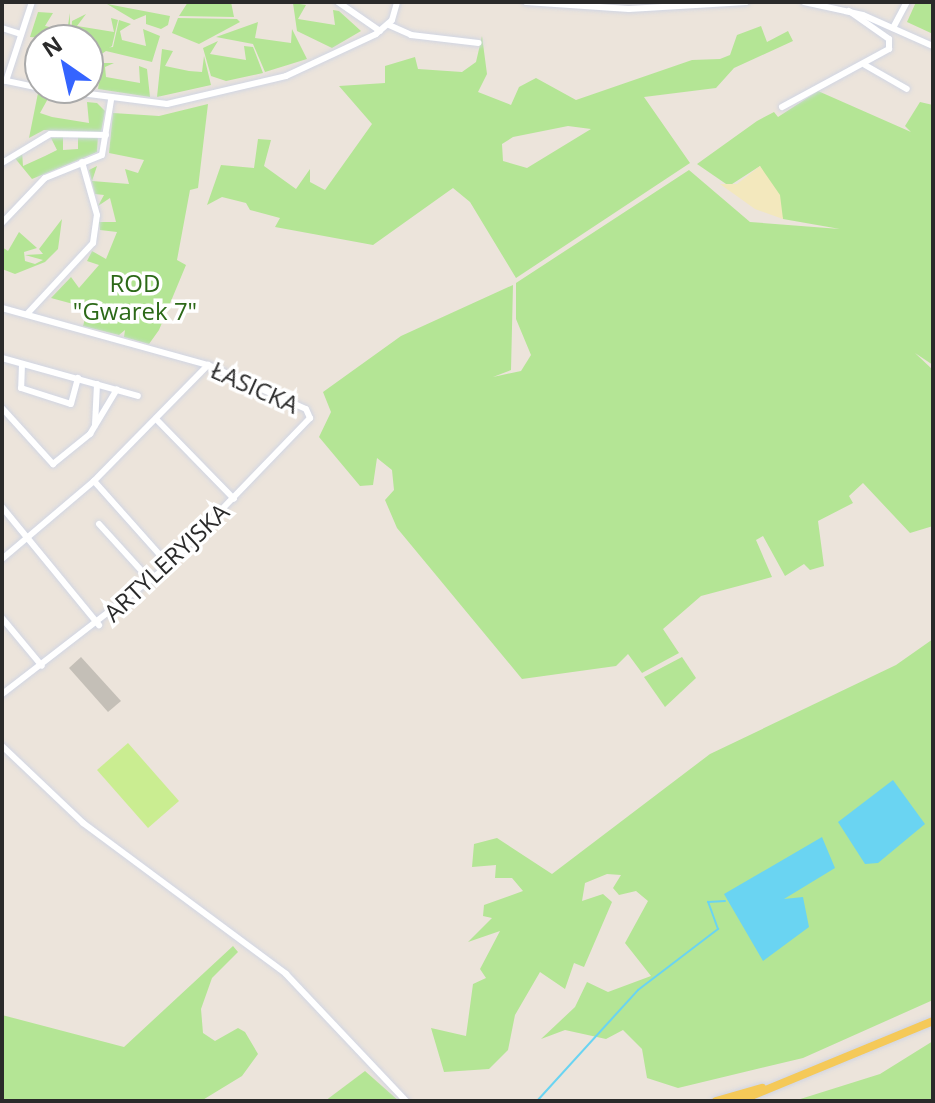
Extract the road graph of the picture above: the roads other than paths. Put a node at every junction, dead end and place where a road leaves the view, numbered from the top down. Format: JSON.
{"nodes":[{"id":1,"x":32,"y":2,"type":"edge"},
{"id":2,"x":338,"y":2,"type":"edge"},
{"id":3,"x":397,"y":2,"type":"edge"},
{"id":4,"x":526,"y":2,"type":"edge"},
{"id":5,"x":746,"y":2,"type":"edge"},
{"id":6,"x":804,"y":2,"type":"edge"},
{"id":7,"x":907,"y":2,"type":"edge"},
{"id":8,"x":581,"y":5,"type":"edge"},
{"id":9,"x":849,"y":11,"type":"junction"},
{"id":10,"x":389,"y":25,"type":"junction"},
{"id":11,"x":2,"y":28,"type":"edge"},
{"id":12,"x":893,"y":28,"type":"junction"},
{"id":13,"x":380,"y":31,"type":"junction"},
{"id":14,"x":21,"y":34,"type":"junction"},
{"id":15,"x":479,"y":43,"type":"dead end"},
{"id":16,"x":933,"y":46,"type":"edge"},
{"id":17,"x":865,"y":65,"type":"junction"},
{"id":18,"x":4,"y":81,"type":"edge"},
{"id":19,"x":24,"y":85,"type":"edge"},
{"id":20,"x":907,"y":89,"type":"dead end"},
{"id":21,"x":104,"y":99,"type":"edge"},
{"id":22,"x":111,"y":100,"type":"junction"},
{"id":23,"x":782,"y":107,"type":"dead end"},
{"id":24,"x":106,"y":135,"type":"junction"},
{"id":25,"x":82,"y":162,"type":"junction"},
{"id":26,"x":2,"y":163,"type":"edge"},
{"id":27,"x":2,"y":223,"type":"edge"},
{"id":28,"x":2,"y":308,"type":"edge"},
{"id":29,"x":27,"y":314,"type":"junction"},
{"id":30,"x":2,"y":358,"type":"edge"},
{"id":31,"x":22,"y":364,"type":"junction"},
{"id":32,"x":208,"y":365,"type":"junction"},
{"id":33,"x":78,"y":378,"type":"junction"},
{"id":34,"x":97,"y":384,"type":"junction"},
{"id":35,"x":117,"y":389,"type":"junction"},
{"id":36,"x":138,"y":396,"type":"dead end"},
{"id":37,"x":2,"y":408,"type":"edge"},
{"id":38,"x":309,"y":413,"type":"joint"},
{"id":39,"x":157,"y":420,"type":"junction"},
{"id":40,"x":95,"y":425,"type":"junction"},
{"id":41,"x":94,"y":481,"type":"junction"},
{"id":42,"x":234,"y":499,"type":"junction"},
{"id":43,"x":2,"y":507,"type":"edge"},
{"id":44,"x":99,"y":524,"type":"dead end"},
{"id":45,"x":29,"y":538,"type":"junction"},
{"id":46,"x":2,"y":559,"type":"edge"},
{"id":47,"x":168,"y":564,"type":"junction"},
{"id":48,"x":150,"y":580,"type":"junction"},
{"id":49,"x":2,"y":618,"type":"edge"},
{"id":50,"x":99,"y":625,"type":"junction"},
{"id":51,"x":42,"y":666,"type":"junction"},
{"id":52,"x":2,"y":694,"type":"edge"},
{"id":53,"x":2,"y":746,"type":"edge"},
{"id":54,"x":933,"y":1021,"type":"edge"},
{"id":55,"x":798,"y":1078,"type":"junction"},
{"id":56,"x":406,"y":1101,"type":"edge"},
{"id":57,"x":716,"y":1101,"type":"edge"},
{"id":58,"x":739,"y":1101,"type":"edge"}],
"edges":[{"from":1,"to":14,"type":"street"},
{"from":2,"to":13,"type":"street"},
{"from":3,"to":10,"type":"street"},
{"from":4,"to":8,"type":"street"},
{"from":5,"to":8,"type":"street"},
{"from":6,"to":9,"type":"street"},
{"from":7,"to":12,"type":"street"},
{"from":9,"to":12,"type":"street"},
{"from":9,"to":17,"type":"street"},
{"from":10,"to":13,"type":"street"},
{"from":10,"to":15,"type":"street"},
{"from":11,"to":14,"type":"street"},
{"from":12,"to":16,"type":"street"},
{"from":13,"to":22,"type":"street"},
{"from":14,"to":18,"type":"street"},
{"from":17,"to":20,"type":"street"},
{"from":17,"to":23,"type":"street"},
{"from":18,"to":19,"type":"street"},
{"from":21,"to":22,"type":"street"},
{"from":22,"to":24,"type":"street"},
{"from":24,"to":25,"type":"street"},
{"from":24,"to":26,"type":"street"},
{"from":25,"to":27,"type":"street"},
{"from":25,"to":29,"type":"street"},
{"from":28,"to":29,"type":"street"},
{"from":29,"to":32,"type":"street","name":"ŁASICKA"},
{"from":30,"to":31,"type":"street"},
{"from":31,"to":33,"type":"street"},
{"from":31,"to":33,"type":"street"},
{"from":32,"to":38,"type":"street","name":"ŁASICKA"},
{"from":32,"to":39,"type":"street"},
{"from":33,"to":34,"type":"street"},
{"from":34,"to":35,"type":"street"},
{"from":34,"to":40,"type":"street"},
{"from":35,"to":36,"type":"street"},
{"from":35,"to":40,"type":"street"},
{"from":37,"to":40,"type":"street"},
{"from":38,"to":42,"type":"street","name":"ARTYLERYJSKA"},
{"from":39,"to":41,"type":"street"},
{"from":39,"to":42,"type":"street"},
{"from":41,"to":45,"type":"street"},
{"from":41,"to":47,"type":"street"},
{"from":42,"to":47,"type":"street","name":"ARTYLERYJSKA"},
{"from":43,"to":45,"type":"street"},
{"from":44,"to":48,"type":"street"},
{"from":45,"to":46,"type":"street"},
{"from":45,"to":50,"type":"street"},
{"from":47,"to":48,"type":"street","name":"ARTYLERYJSKA"},
{"from":48,"to":50,"type":"street","name":"ARTYLERYJSKA"},
{"from":49,"to":51,"type":"street"},
{"from":50,"to":51,"type":"street","name":"ARTYLERYJSKA"},
{"from":51,"to":52,"type":"street","name":"ARTYLERYJSKA"},
{"from":53,"to":56,"type":"street"},
{"from":54,"to":55,"type":"main road"},
{"from":55,"to":57,"type":"main road"},
{"from":55,"to":58,"type":"main road"}]}
